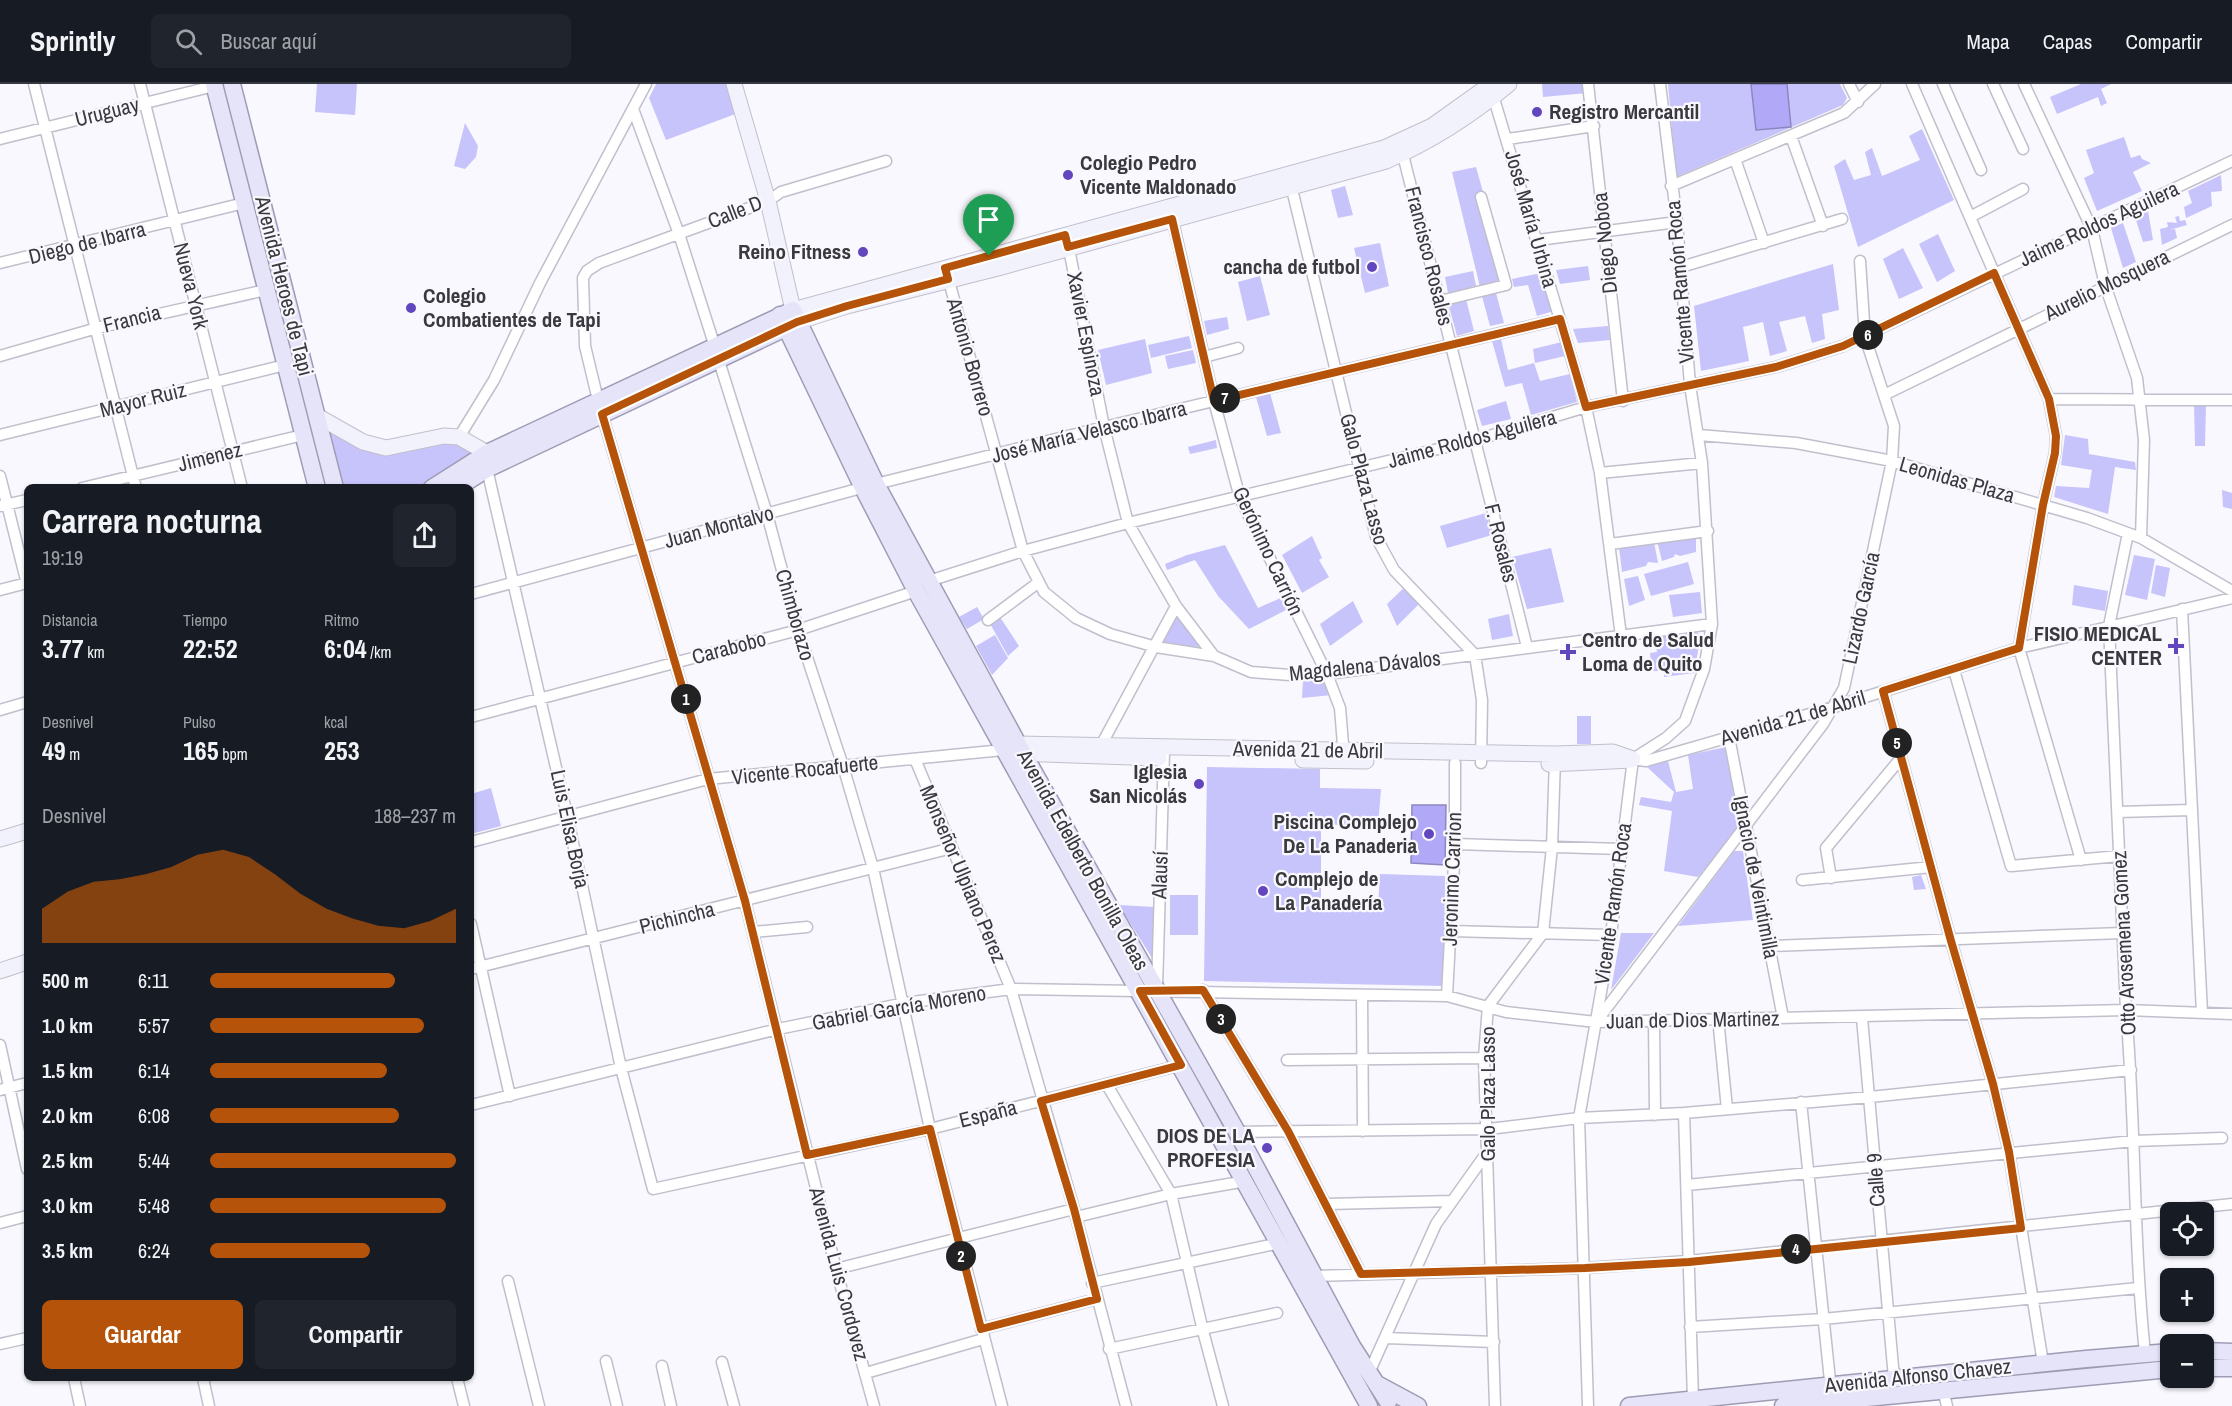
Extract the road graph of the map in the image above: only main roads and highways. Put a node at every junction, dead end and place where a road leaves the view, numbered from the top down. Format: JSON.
{"nodes":[{"id":1,"x":232,"y":84,"type":"edge"},
{"id":2,"x":734,"y":84,"type":"edge"},
{"id":3,"x":1509,"y":84,"type":"edge"},
{"id":4,"x":214,"y":85,"type":"edge"},
{"id":5,"x":1492,"y":89,"type":"edge"},
{"id":6,"x":789,"y":319,"type":"junction"},
{"id":7,"x":317,"y":416,"type":"junction"},
{"id":8,"x":487,"y":461,"type":"junction"},
{"id":9,"x":316,"y":484,"type":"edge"},
{"id":10,"x":334,"y":484,"type":"edge"},
{"id":11,"x":440,"y":484,"type":"edge"},
{"id":12,"x":462,"y":484,"type":"edge"},
{"id":13,"x":1015,"y":750,"type":"junction"},
{"id":14,"x":1344,"y":756,"type":"junction"},
{"id":15,"x":1481,"y":758,"type":"junction"},
{"id":16,"x":1633,"y":759,"type":"road end"},
{"id":17,"x":24,"y":832,"type":"edge"},
{"id":18,"x":0,"y":839,"type":"edge"},
{"id":19,"x":24,"y":963,"type":"edge"},
{"id":20,"x":0,"y":970,"type":"edge"},
{"id":21,"x":1148,"y":991,"type":"junction"},
{"id":22,"x":2214,"y":1351,"type":"edge"},
{"id":23,"x":2160,"y":1352,"type":"edge"},
{"id":24,"x":2232,"y":1352,"type":"edge"},
{"id":25,"x":2214,"y":1368,"type":"edge"},
{"id":26,"x":2232,"y":1368,"type":"edge"},
{"id":27,"x":2160,"y":1370,"type":"edge"},
{"id":28,"x":1370,"y":1378,"type":"junction"},
{"id":29,"x":1831,"y":1392,"type":"junction"},
{"id":30,"x":1945,"y":1398,"type":"edge"},
{"id":31,"x":1399,"y":1405,"type":"edge"},
{"id":32,"x":1369,"y":1406,"type":"edge"},
{"id":33,"x":1629,"y":1406,"type":"edge"},
{"id":34,"x":1783,"y":1406,"type":"edge"}],
"edges":[{"from":1,"to":7,"type":"main road","name":"Avenida Heroes de Tapi"},
{"from":2,"to":6,"type":"main road"},
{"from":3,"to":5,"type":"main road"},
{"from":4,"to":9,"type":"main road","name":"Avenida Heroes de Tapi"},
{"from":5,"to":6,"type":"main road"},
{"from":6,"to":8,"type":"main road"},
{"from":6,"to":13,"type":"main road","name":"Avenida Edelberto Bonilla Oleas"},
{"from":7,"to":8,"type":"main road"},
{"from":7,"to":10,"type":"main road","name":"Avenida Heroes de Tapi"},
{"from":8,"to":11,"type":"main road"},
{"from":8,"to":12,"type":"main road"},
{"from":13,"to":14,"type":"main road","name":"Avenida 21 de Abril"},
{"from":13,"to":21,"type":"main road","name":"Avenida Edelberto Bonilla Oleas"},
{"from":14,"to":15,"type":"main road","name":"Avenida 21 de Abril"},
{"from":14,"to":15,"type":"main road","name":"Avenida 21 de Abril"},
{"from":15,"to":16,"type":"main road","name":"Avenida 21 de Abril"},
{"from":17,"to":18,"type":"main road"},
{"from":19,"to":20,"type":"main road"},
{"from":21,"to":28,"type":"main road","name":"Avenida Edelberto Bonilla Oleas"},
{"from":21,"to":32,"type":"main road","name":"Avenida Edelberto Bonilla Oleas"},
{"from":22,"to":24,"type":"main road"},
{"from":23,"to":29,"type":"main road","name":"Avenida Alfonso Chavez"},
{"from":25,"to":26,"type":"main road"},
{"from":27,"to":30,"type":"main road","name":"Avenida Alfonso Chavez"},
{"from":28,"to":31,"type":"main road","name":"Avenida Edelberto Bonilla Oleas"},
{"from":28,"to":31,"type":"main road"},
{"from":29,"to":30,"type":"main road","name":"Avenida Alfonso Chavez"},
{"from":29,"to":33,"type":"main road","name":"Avenida Alfonso Chavez"},
{"from":29,"to":34,"type":"main road","name":"Avenida Alfonso Chavez"}]}
